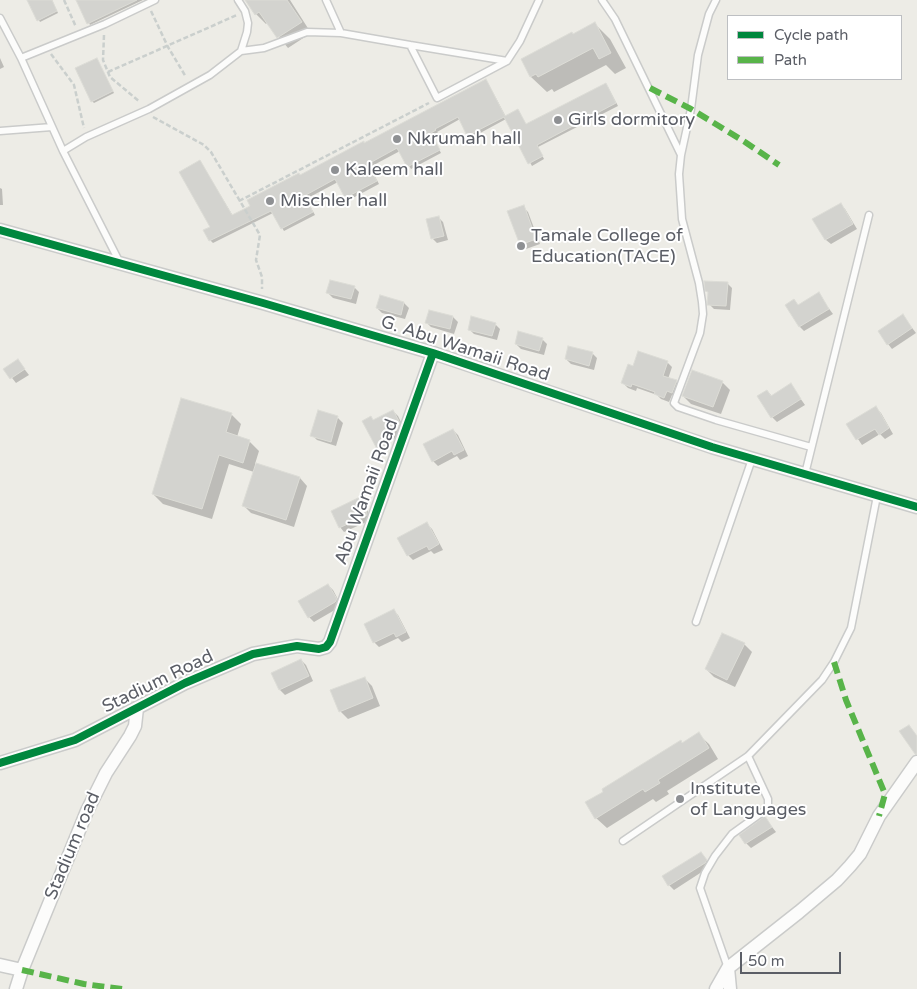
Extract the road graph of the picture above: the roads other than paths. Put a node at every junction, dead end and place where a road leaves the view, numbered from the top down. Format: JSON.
{"nodes":[{"id":1,"x":155,"y":0,"type":"edge"},
{"id":2,"x":238,"y":0,"type":"edge"},
{"id":3,"x":326,"y":0,"type":"edge"},
{"id":4,"x":539,"y":0,"type":"edge"},
{"id":5,"x":602,"y":0,"type":"edge"},
{"id":6,"x":716,"y":0,"type":"edge"},
{"id":7,"x":0,"y":18,"type":"edge"},
{"id":8,"x":341,"y":32,"type":"junction"},
{"id":9,"x":410,"y":45,"type":"junction"},
{"id":10,"x":241,"y":51,"type":"junction"},
{"id":11,"x":21,"y":58,"type":"junction"},
{"id":12,"x":508,"y":61,"type":"junction"},
{"id":13,"x":52,"y":126,"type":"junction"},
{"id":14,"x":0,"y":131,"type":"edge"},
{"id":15,"x":63,"y":151,"type":"junction"},
{"id":16,"x":681,"y":155,"type":"junction"},
{"id":17,"x":869,"y":215,"type":"dead end"},
{"id":18,"x":0,"y":230,"type":"edge"},
{"id":19,"x":120,"y":263,"type":"junction"},
{"id":20,"x":433,"y":353,"type":"junction"},
{"id":21,"x":811,"y":447,"type":"junction"},
{"id":22,"x":752,"y":459,"type":"junction"},
{"id":23,"x":804,"y":474,"type":"junction"},
{"id":24,"x":877,"y":496,"type":"junction"},
{"id":25,"x":917,"y":507,"type":"edge"},
{"id":26,"x":696,"y":622,"type":"dead end"},
{"id":27,"x":330,"y":642,"type":"joint"},
{"id":28,"x":137,"y":708,"type":"junction"},
{"id":29,"x":748,"y":756,"type":"junction"},
{"id":30,"x":917,"y":762,"type":"edge"},
{"id":31,"x":0,"y":763,"type":"edge"},
{"id":32,"x":623,"y":841,"type":"dead end"},
{"id":33,"x":0,"y":965,"type":"edge"},
{"id":34,"x":728,"y":968,"type":"junction"},
{"id":35,"x":22,"y":970,"type":"junction"},
{"id":36,"x":16,"y":989,"type":"edge"},
{"id":37,"x":716,"y":989,"type":"edge"},
{"id":38,"x":730,"y":989,"type":"edge"}],
"edges":[{"from":1,"to":11,"type":"lane"},
{"from":2,"to":10,"type":"lane"},
{"from":3,"to":8,"type":"lane"},
{"from":4,"to":12,"type":"lane"},
{"from":5,"to":16,"type":"lane"},
{"from":6,"to":16,"type":"lane"},
{"from":7,"to":11,"type":"lane"},
{"from":8,"to":9,"type":"lane"},
{"from":8,"to":10,"type":"lane"},
{"from":9,"to":12,"type":"lane"},
{"from":9,"to":12,"type":"lane"},
{"from":10,"to":15,"type":"lane"},
{"from":11,"to":13,"type":"lane"},
{"from":13,"to":14,"type":"lane"},
{"from":13,"to":15,"type":"lane"},
{"from":15,"to":19,"type":"lane"},
{"from":16,"to":21,"type":"lane"},
{"from":17,"to":21,"type":"lane"},
{"from":18,"to":19,"type":"street","name":"G. Abu Wamaii Road"},
{"from":19,"to":20,"type":"street","name":"G. Abu Wamaii Road"},
{"from":20,"to":22,"type":"street","name":"G. Abu Wamaii Road"},
{"from":20,"to":27,"type":"street","name":"Abu Wamaii Road"},
{"from":21,"to":23,"type":"lane"},
{"from":22,"to":23,"type":"street","name":"G. Abu Wamaii Road"},
{"from":22,"to":26,"type":"lane"},
{"from":23,"to":24,"type":"street","name":"G. Abu Wamaii Road"},
{"from":24,"to":25,"type":"street","name":"G. Abu Wamaii Road"},
{"from":24,"to":29,"type":"lane"},
{"from":27,"to":28,"type":"street","name":"Stadium Road"},
{"from":28,"to":31,"type":"street","name":"Stadium Road"},
{"from":28,"to":35,"type":"street","name":"Stadium road"},
{"from":29,"to":32,"type":"lane"},
{"from":29,"to":34,"type":"lane"},
{"from":30,"to":34,"type":"street"},
{"from":33,"to":35,"type":"street"},
{"from":34,"to":37,"type":"street"},
{"from":34,"to":38,"type":"street"},
{"from":35,"to":36,"type":"street","name":"Stadium road"}]}
